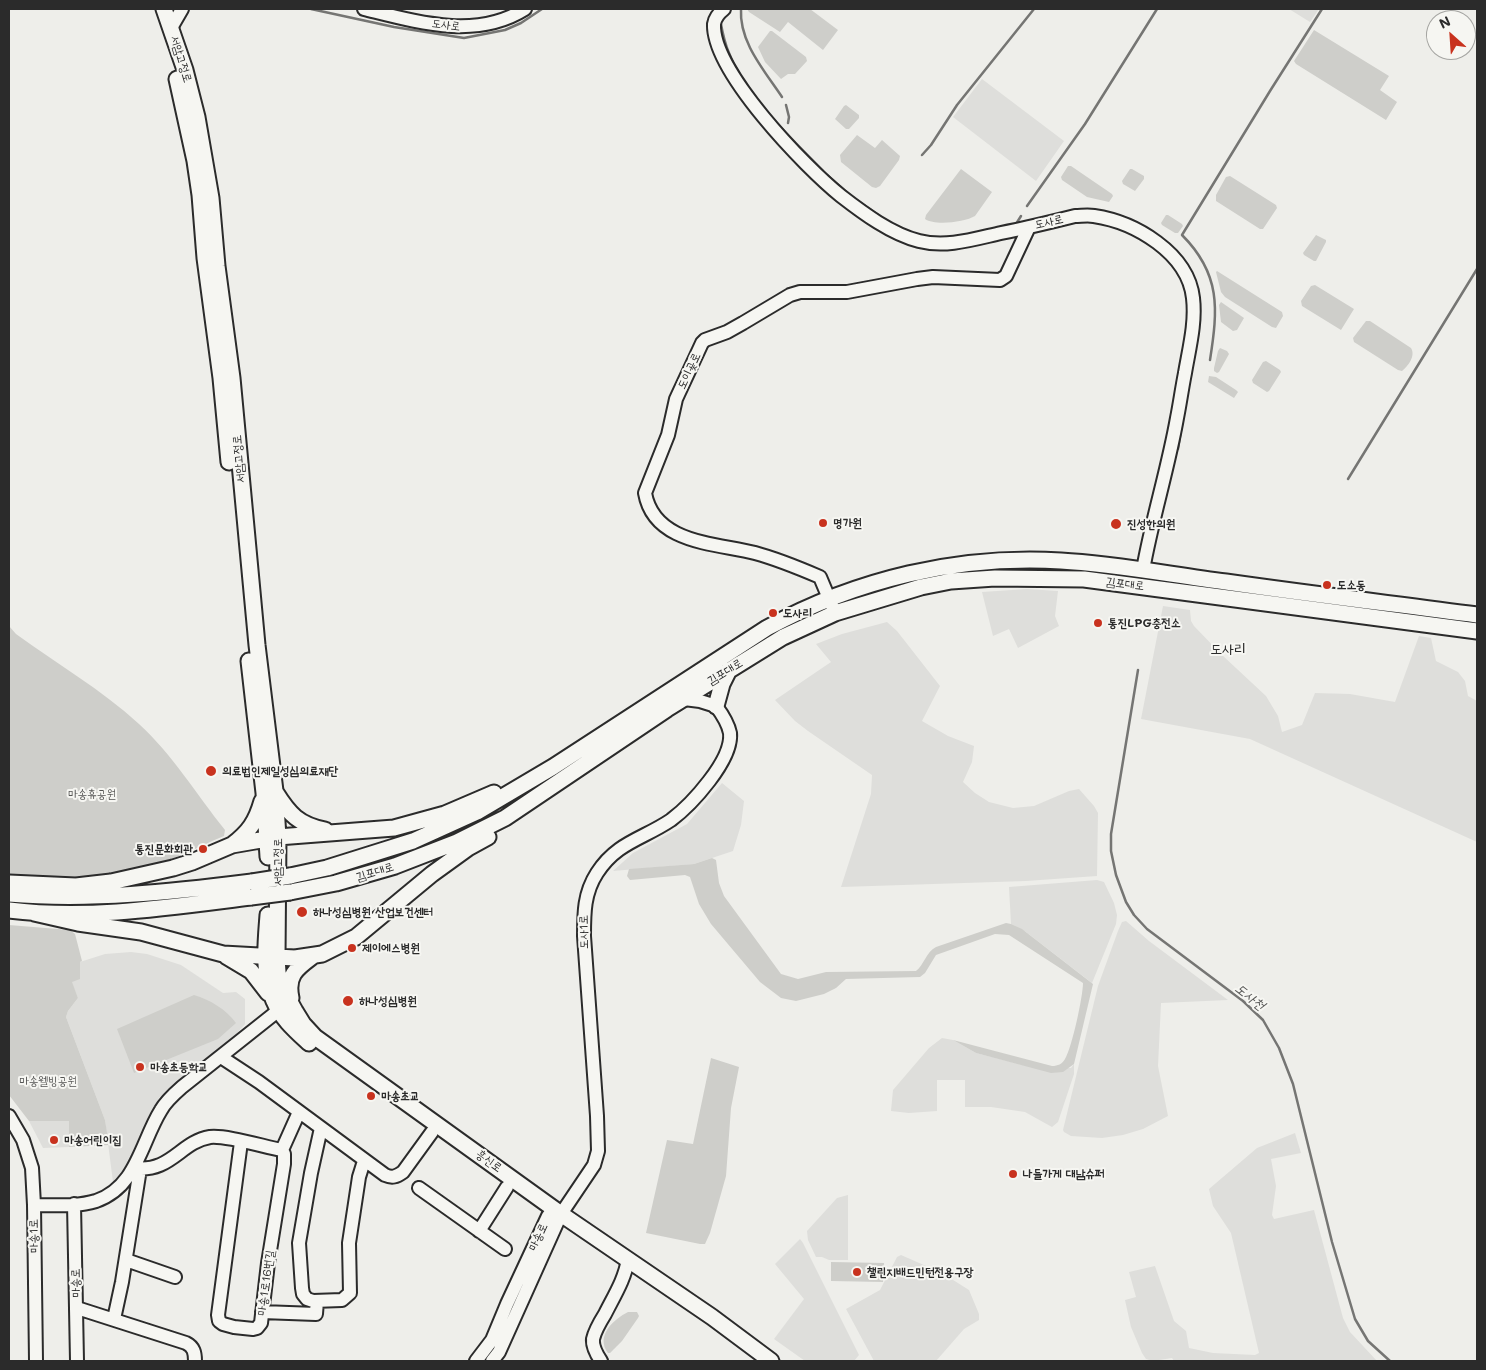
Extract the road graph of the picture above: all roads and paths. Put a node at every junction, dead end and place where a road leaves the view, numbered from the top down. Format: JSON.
{"nodes":[{"id":1,"x":155,"y":9,"type":"edge"},
{"id":2,"x":164,"y":9,"type":"edge"},
{"id":3,"x":182,"y":9,"type":"edge"},
{"id":4,"x":364,"y":9,"type":"edge"},
{"id":5,"x":525,"y":9,"type":"edge"},
{"id":6,"x":724,"y":9,"type":"edge"},
{"id":7,"x":171,"y":28,"type":"junction"},
{"id":8,"x":1029,"y":227,"type":"junction"},
{"id":9,"x":1143,"y":570,"type":"junction"},
{"id":10,"x":829,"y":598,"type":"junction"},
{"id":11,"x":836,"y":613,"type":"junction"},
{"id":12,"x":1477,"y":615,"type":"edge"},
{"id":13,"x":1477,"y":631,"type":"edge"},
{"id":14,"x":729,"y":669,"type":"junction"},
{"id":15,"x":684,"y":700,"type":"junction"},
{"id":16,"x":716,"y":706,"type":"junction"},
{"id":17,"x":544,"y":772,"type":"junction"},
{"id":18,"x":556,"y":784,"type":"junction"},
{"id":19,"x":269,"y":792,"type":"junction"},
{"id":20,"x":336,"y":833,"type":"junction"},
{"id":21,"x":273,"y":838,"type":"junction"},
{"id":22,"x":232,"y":845,"type":"junction"},
{"id":23,"x":9,"y":883,"type":"edge"},
{"id":24,"x":9,"y":894,"type":"edge"},
{"id":25,"x":9,"y":910,"type":"edge"},
{"id":26,"x":34,"y":913,"type":"junction"},
{"id":27,"x":273,"y":915,"type":"joint"},
{"id":28,"x":223,"y":954,"type":"junction"},
{"id":29,"x":313,"y":956,"type":"junction"},
{"id":30,"x":271,"y":957,"type":"junction"},
{"id":31,"x":282,"y":1007,"type":"junction"},
{"id":32,"x":221,"y":1057,"type":"junction"},
{"id":33,"x":299,"y":1112,"type":"junction"},
{"id":34,"x":9,"y":1116,"type":"edge"},
{"id":35,"x":320,"y":1128,"type":"junction"},
{"id":36,"x":432,"y":1132,"type":"junction"},
{"id":37,"x":241,"y":1142,"type":"junction"},
{"id":38,"x":282,"y":1150,"type":"junction"},
{"id":39,"x":364,"y":1161,"type":"junction"},
{"id":40,"x":137,"y":1168,"type":"junction"},
{"id":41,"x":508,"y":1187,"type":"junction"},
{"id":42,"x":420,"y":1188,"type":"dead end"},
{"id":43,"x":74,"y":1204,"type":"junction"},
{"id":44,"x":34,"y":1205,"type":"junction"},
{"id":45,"x":555,"y":1218,"type":"junction"},
{"id":46,"x":479,"y":1231,"type":"junction"},
{"id":47,"x":505,"y":1249,"type":"dead end"},
{"id":48,"x":126,"y":1260,"type":"junction"},
{"id":49,"x":628,"y":1264,"type":"junction"},
{"id":50,"x":175,"y":1276,"type":"dead end"},
{"id":51,"x":317,"y":1301,"type":"junction"},
{"id":52,"x":77,"y":1308,"type":"junction"},
{"id":53,"x":262,"y":1312,"type":"junction"},
{"id":54,"x":114,"y":1319,"type":"junction"},
{"id":55,"x":36,"y":1361,"type":"edge"},
{"id":56,"x":77,"y":1361,"type":"edge"},
{"id":57,"x":195,"y":1361,"type":"edge"},
{"id":58,"x":476,"y":1361,"type":"edge"},
{"id":59,"x":492,"y":1361,"type":"edge"},
{"id":60,"x":601,"y":1361,"type":"edge"},
{"id":61,"x":756,"y":1361,"type":"edge"},
{"id":62,"x":771,"y":1361,"type":"edge"}],
"edges":[{"from":1,"to":19,"type":"main road","name":"서암고정로"},
{"from":2,"to":7,"type":"main road","name":"서암고정로"},
{"from":3,"to":7,"type":"street"},
{"from":4,"to":5,"type":"street","name":"도사로"},
{"from":6,"to":8,"type":"street","name":"도사로"},
{"from":7,"to":19,"type":"main road","name":"서암고정로"},
{"from":8,"to":9,"type":"street","name":"도사로"},
{"from":8,"to":10,"type":"street","name":"도이곶로"},
{"from":9,"to":10,"type":"main road","name":"김포대로"},
{"from":9,"to":12,"type":"main road","name":"김포대로"},
{"from":10,"to":11,"type":"street","name":"도이곶로"},
{"from":10,"to":17,"type":"main road","name":"김포대로"},
{"from":11,"to":13,"type":"main road","name":"김포대로"},
{"from":11,"to":14,"type":"main road","name":"김포대로"},
{"from":14,"to":15,"type":"main road","name":"김포대로"},
{"from":14,"to":16,"type":"main road"},
{"from":15,"to":16,"type":"street"},
{"from":15,"to":18,"type":"main road","name":"김포대로"},
{"from":16,"to":45,"type":"street","name":"도사1로"},
{"from":17,"to":20,"type":"main road"},
{"from":17,"to":24,"type":"main road","name":"김포대로","bridge":true},
{"from":18,"to":26,"type":"main road","name":"김포대로","bridge":true},
{"from":18,"to":29,"type":"main road"},
{"from":19,"to":20,"type":"main road"},
{"from":19,"to":21,"type":"main road","name":"서암고정로"},
{"from":19,"to":22,"type":"main road"},
{"from":20,"to":21,"type":"main road"},
{"from":21,"to":22,"type":"main road"},
{"from":21,"to":27,"type":"main road","name":"서암고정로"},
{"from":22,"to":23,"type":"main road"},
{"from":25,"to":26,"type":"main road","name":"김포대로"},
{"from":26,"to":28,"type":"main road"},
{"from":27,"to":30,"type":"main road","name":"흥신로"},
{"from":28,"to":30,"type":"main road"},
{"from":28,"to":31,"type":"main road"},
{"from":29,"to":30,"type":"main road"},
{"from":29,"to":31,"type":"main road"},
{"from":30,"to":31,"type":"main road","name":"흥신로"},
{"from":30,"to":31,"type":"main road","name":"흥신로"},
{"from":31,"to":32,"type":"street"},
{"from":31,"to":36,"type":"main road","name":"흥신로"},
{"from":31,"to":45,"type":"main road","name":"흥신로"},
{"from":32,"to":33,"type":"street"},
{"from":32,"to":40,"type":"street"},
{"from":33,"to":35,"type":"street"},
{"from":33,"to":38,"type":"street"},
{"from":34,"to":44,"type":"street","name":"마송1로"},
{"from":35,"to":39,"type":"street"},
{"from":35,"to":51,"type":"street"},
{"from":36,"to":39,"type":"street"},
{"from":36,"to":41,"type":"main road","name":"흥신로"},
{"from":37,"to":38,"type":"street"},
{"from":37,"to":40,"type":"street"},
{"from":37,"to":53,"type":"street","name":"마송1로16번길"},
{"from":38,"to":53,"type":"street","name":"마송1로16번길"},
{"from":39,"to":51,"type":"street"},
{"from":40,"to":43,"type":"street"},
{"from":40,"to":48,"type":"street"},
{"from":41,"to":45,"type":"main road","name":"흥신로"},
{"from":41,"to":46,"type":"street"},
{"from":42,"to":46,"type":"street"},
{"from":43,"to":44,"type":"street"},
{"from":43,"to":52,"type":"street","name":"마송로"},
{"from":44,"to":55,"type":"street","name":"마송1로"},
{"from":45,"to":49,"type":"main road","name":"흥신로"},
{"from":45,"to":58,"type":"street","name":"마송로"},
{"from":45,"to":59,"type":"street","name":"마송로"},
{"from":46,"to":47,"type":"street"},
{"from":48,"to":50,"type":"street"},
{"from":48,"to":54,"type":"street"},
{"from":49,"to":60,"type":"street"},
{"from":49,"to":61,"type":"main road","name":"흥신로"},
{"from":49,"to":62,"type":"main road","name":"흥신로"},
{"from":51,"to":53,"type":"street"},
{"from":52,"to":54,"type":"street"},
{"from":52,"to":56,"type":"street","name":"마송로"},
{"from":54,"to":57,"type":"street"}]}
